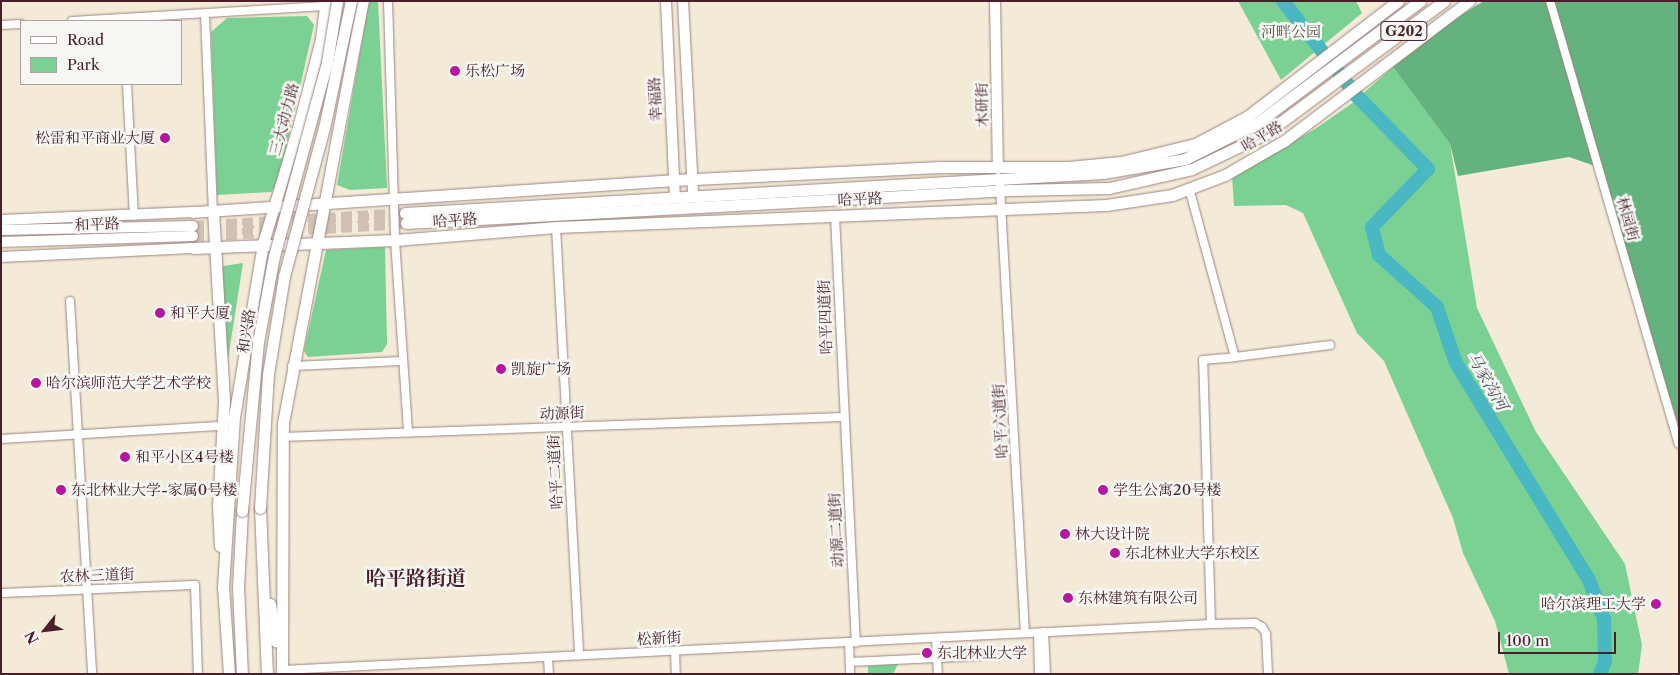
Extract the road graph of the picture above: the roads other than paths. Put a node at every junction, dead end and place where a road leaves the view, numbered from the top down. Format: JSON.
{"nodes":[{"id":1,"x":338,"y":1,"type":"edge"},
{"id":2,"x":350,"y":1,"type":"edge"},
{"id":3,"x":363,"y":1,"type":"edge"},
{"id":4,"x":388,"y":1,"type":"edge"},
{"id":5,"x":666,"y":1,"type":"edge"},
{"id":6,"x":683,"y":1,"type":"edge"},
{"id":7,"x":995,"y":1,"type":"edge"},
{"id":8,"x":1398,"y":1,"type":"edge"},
{"id":9,"x":1420,"y":1,"type":"edge"},
{"id":10,"x":1444,"y":1,"type":"edge"},
{"id":11,"x":1469,"y":1,"type":"edge"},
{"id":12,"x":1550,"y":1,"type":"edge"},
{"id":13,"x":326,"y":4,"type":"edge"},
{"id":14,"x":205,"y":14,"type":"junction"},
{"id":15,"x":124,"y":20,"type":"edge"},
{"id":16,"x":20,"y":24,"type":"edge"},
{"id":17,"x":1,"y":25,"type":"edge"},
{"id":18,"x":127,"y":85,"type":"edge"},
{"id":19,"x":674,"y":180,"type":"junction"},
{"id":20,"x":693,"y":180,"type":"junction"},
{"id":21,"x":1000,"y":180,"type":"junction"},
{"id":22,"x":582,"y":186,"type":"junction"},
{"id":23,"x":1189,"y":188,"type":"junction"},
{"id":24,"x":693,"y":195,"type":"junction"},
{"id":25,"x":675,"y":196,"type":"junction"},
{"id":26,"x":394,"y":200,"type":"junction"},
{"id":27,"x":324,"y":205,"type":"junction"},
{"id":28,"x":274,"y":207,"type":"junction"},
{"id":29,"x":1004,"y":208,"type":"junction"},
{"id":30,"x":637,"y":209,"type":"junction"},
{"id":31,"x":213,"y":210,"type":"junction"},
{"id":32,"x":193,"y":212,"type":"joint"},
{"id":33,"x":134,"y":216,"type":"junction"},
{"id":34,"x":835,"y":216,"type":"junction"},
{"id":35,"x":1,"y":220,"type":"edge"},
{"id":36,"x":683,"y":222,"type":"junction"},
{"id":37,"x":556,"y":227,"type":"junction"},
{"id":38,"x":1,"y":230,"type":"edge"},
{"id":39,"x":193,"y":237,"type":"junction"},
{"id":40,"x":395,"y":240,"type":"junction"},
{"id":41,"x":1,"y":242,"type":"edge"},
{"id":42,"x":263,"y":243,"type":"junction"},
{"id":43,"x":316,"y":244,"type":"junction"},
{"id":44,"x":215,"y":247,"type":"junction"},
{"id":45,"x":1,"y":257,"type":"edge"},
{"id":46,"x":70,"y":301,"type":"dead end"},
{"id":47,"x":1330,"y":345,"type":"dead end"},
{"id":48,"x":1235,"y":357,"type":"junction"},
{"id":49,"x":403,"y":360,"type":"junction"},
{"id":50,"x":292,"y":366,"type":"junction"},
{"id":51,"x":843,"y":416,"type":"junction"},
{"id":52,"x":223,"y":426,"type":"junction"},
{"id":53,"x":566,"y":427,"type":"junction"},
{"id":54,"x":78,"y":433,"type":"junction"},
{"id":55,"x":408,"y":433,"type":"junction"},
{"id":56,"x":282,"y":437,"type":"junction"},
{"id":57,"x":1,"y":439,"type":"edge"},
{"id":58,"x":1679,"y":444,"type":"edge"},
{"id":59,"x":261,"y":545,"type":"junction"},
{"id":60,"x":223,"y":587,"type":"junction"},
{"id":61,"x":238,"y":587,"type":"junction"},
{"id":62,"x":87,"y":589,"type":"junction"},
{"id":63,"x":1,"y":593,"type":"edge"},
{"id":64,"x":1210,"y":624,"type":"junction"},
{"id":65,"x":1041,"y":632,"type":"junction"},
{"id":66,"x":1024,"y":633,"type":"junction"},
{"id":67,"x":936,"y":638,"type":"junction"},
{"id":68,"x":853,"y":642,"type":"junction"},
{"id":69,"x":675,"y":650,"type":"junction"},
{"id":70,"x":579,"y":655,"type":"junction"},
{"id":71,"x":980,"y":656,"type":"dead end"},
{"id":72,"x":548,"y":657,"type":"junction"},
{"id":73,"x":937,"y":658,"type":"junction"},
{"id":74,"x":850,"y":662,"type":"junction"},
{"id":75,"x":229,"y":672,"type":"edge"},
{"id":76,"x":282,"y":672,"type":"edge"},
{"id":77,"x":92,"y":674,"type":"edge"},
{"id":78,"x":198,"y":674,"type":"edge"},
{"id":79,"x":242,"y":674,"type":"edge"},
{"id":80,"x":267,"y":674,"type":"edge"},
{"id":81,"x":549,"y":674,"type":"edge"},
{"id":82,"x":676,"y":674,"type":"edge"},
{"id":83,"x":850,"y":674,"type":"edge"},
{"id":84,"x":938,"y":674,"type":"edge"},
{"id":85,"x":1039,"y":674,"type":"edge"},
{"id":86,"x":1046,"y":674,"type":"edge"},
{"id":87,"x":1268,"y":674,"type":"edge"}],
"edges":[{"from":1,"to":61,"type":"highway","name":"和兴路","bridge":true},
{"from":2,"to":59,"type":"highway","bridge":true},
{"from":3,"to":27,"type":"highway"},
{"from":4,"to":26,"type":"street"},
{"from":5,"to":19,"type":"main road","name":"幸福路"},
{"from":6,"to":20,"type":"main road"},
{"from":7,"to":21,"type":"main road","name":"木研街"},
{"from":8,"to":21,"type":"highway","name":"哈平路"},
{"from":9,"to":21,"type":"highway","name":"哈平路","number":"G202"},
{"from":10,"to":21,"type":"highway","name":"哈平路","number":"G202"},
{"from":11,"to":23,"type":"highway","name":"哈平路"},
{"from":12,"to":58,"type":"street","name":"林园街"},
{"from":13,"to":14,"type":"street"},
{"from":13,"to":28,"type":"highway","name":"三大动力路"},
{"from":14,"to":15,"type":"street"},
{"from":14,"to":31,"type":"street"},
{"from":16,"to":17,"type":"street"},
{"from":18,"to":33,"type":"street"},
{"from":19,"to":20,"type":"highway","name":"哈平路"},
{"from":19,"to":22,"type":"highway","name":"哈平路"},
{"from":19,"to":25,"type":"main road","name":"幸福路"},
{"from":20,"to":21,"type":"highway","name":"哈平路"},
{"from":20,"to":24,"type":"main road"},
{"from":21,"to":24,"type":"highway","name":"哈平路"},
{"from":21,"to":29,"type":"street","name":"木研街"},
{"from":21,"to":30,"type":"highway","name":"哈平路"},
{"from":22,"to":25,"type":"highway"},
{"from":22,"to":26,"type":"highway","name":"哈平路"},
{"from":23,"to":29,"type":"highway","name":"哈平路"},
{"from":23,"to":48,"type":"street"},
{"from":24,"to":25,"type":"highway","name":"哈平路"},
{"from":25,"to":30,"type":"highway","name":"哈平路"},
{"from":26,"to":27,"type":"highway","name":"哈平路"},
{"from":26,"to":40,"type":"street"},
{"from":27,"to":28,"type":"highway","name":"哈平路"},
{"from":27,"to":43,"type":"highway"},
{"from":28,"to":31,"type":"highway","name":"哈平路"},
{"from":28,"to":42,"type":"highway","name":"三大动力路"},
{"from":29,"to":34,"type":"highway","name":"哈平路"},
{"from":29,"to":66,"type":"street","name":"哈平六道街"},
{"from":30,"to":36,"type":"highway"},
{"from":31,"to":32,"type":"highway","name":"哈平路"},
{"from":31,"to":44,"type":"highway","name":"和兴路"},
{"from":32,"to":33,"type":"main road"},
{"from":33,"to":35,"type":"main road"},
{"from":34,"to":36,"type":"highway","name":"哈平路"},
{"from":34,"to":51,"type":"street","name":"哈平四道街"},
{"from":36,"to":37,"type":"highway","name":"哈平路"},
{"from":37,"to":40,"type":"highway","name":"哈平路"},
{"from":37,"to":53,"type":"street","name":"哈平二道街"},
{"from":38,"to":39,"type":"main road","name":"和平路"},
{"from":39,"to":41,"type":"main road","name":"和平路"},
{"from":39,"to":44,"type":"highway","name":"哈平路"},
{"from":39,"to":45,"type":"main road"},
{"from":40,"to":43,"type":"highway","name":"哈平路"},
{"from":40,"to":49,"type":"street"},
{"from":42,"to":43,"type":"highway","name":"哈平路"},
{"from":42,"to":44,"type":"highway","name":"哈平路"},
{"from":42,"to":60,"type":"highway","name":"和兴路"},
{"from":43,"to":50,"type":"highway"},
{"from":44,"to":52,"type":"highway","name":"和兴路"},
{"from":46,"to":54,"type":"street"},
{"from":47,"to":48,"type":"street"},
{"from":48,"to":64,"type":"street"},
{"from":49,"to":50,"type":"street"},
{"from":49,"to":55,"type":"street"},
{"from":50,"to":56,"type":"highway"},
{"from":51,"to":53,"type":"street","name":"动源街"},
{"from":51,"to":68,"type":"street","name":"动源二道街"},
{"from":52,"to":54,"type":"street"},
{"from":52,"to":60,"type":"highway","name":"和兴路"},
{"from":53,"to":55,"type":"street","name":"动源街"},
{"from":53,"to":70,"type":"street","name":"哈平二道街"},
{"from":54,"to":57,"type":"street"},
{"from":54,"to":62,"type":"street"},
{"from":55,"to":56,"type":"street","name":"动源街"},
{"from":56,"to":76,"type":"highway"},
{"from":59,"to":76,"type":"highway"},
{"from":59,"to":80,"type":"highway"},
{"from":60,"to":75,"type":"highway","name":"和兴路"},
{"from":61,"to":75,"type":"highway"},
{"from":61,"to":79,"type":"highway","name":"和兴路"},
{"from":62,"to":63,"type":"street","name":"农林三道街"},
{"from":62,"to":77,"type":"street"},
{"from":62,"to":78,"type":"street","name":"农林三道街"},
{"from":64,"to":65,"type":"street","name":"松新街"},
{"from":64,"to":87,"type":"street","name":"松新街"},
{"from":65,"to":66,"type":"street","name":"松新街"},
{"from":65,"to":85,"type":"street"},
{"from":65,"to":86,"type":"street"},
{"from":66,"to":67,"type":"street","name":"松新街"},
{"from":67,"to":68,"type":"street","name":"松新街"},
{"from":67,"to":73,"type":"street"},
{"from":68,"to":69,"type":"street","name":"松新街"},
{"from":68,"to":74,"type":"street","name":"动源二道街"},
{"from":69,"to":70,"type":"street","name":"松新街"},
{"from":69,"to":82,"type":"street"},
{"from":70,"to":72,"type":"street","name":"松新街"},
{"from":71,"to":73,"type":"street"},
{"from":72,"to":76,"type":"street","name":"松新街"},
{"from":72,"to":81,"type":"street"},
{"from":73,"to":74,"type":"street"},
{"from":73,"to":84,"type":"street"},
{"from":74,"to":83,"type":"street","name":"动源二道街"}]}
